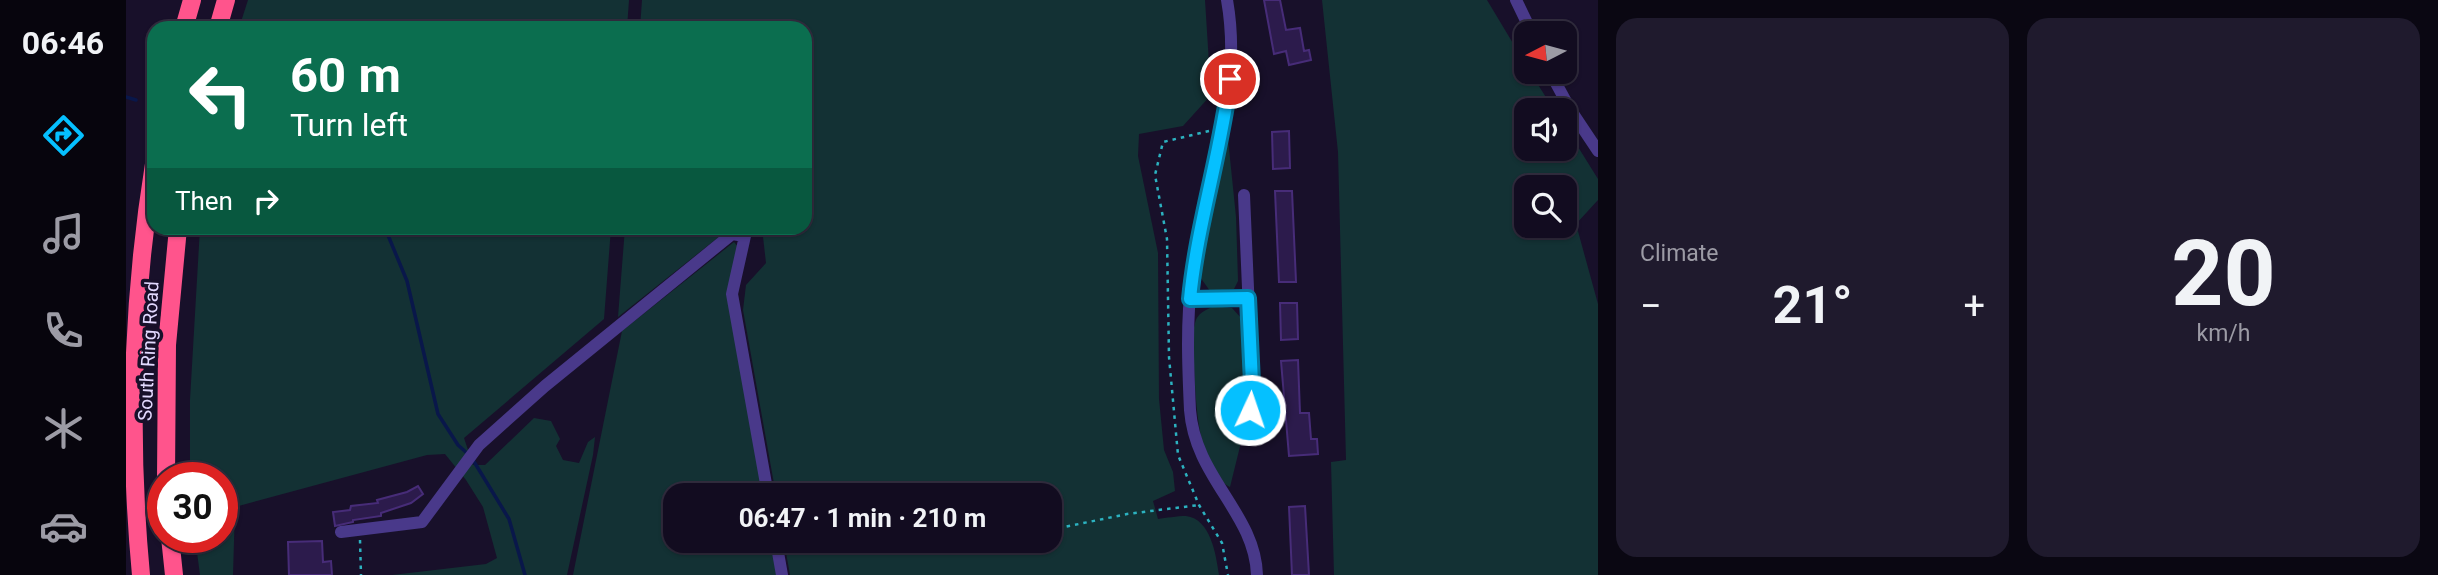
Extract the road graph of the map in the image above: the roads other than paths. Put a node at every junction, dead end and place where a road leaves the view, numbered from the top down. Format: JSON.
{"nodes":[{"id":1,"x":192,"y":0,"type":"edge"},
{"id":2,"x":226,"y":0,"type":"edge"},
{"id":3,"x":1227,"y":0,"type":"edge"},
{"id":4,"x":1516,"y":0,"type":"edge"},
{"id":5,"x":186,"y":21,"type":"edge"},
{"id":6,"x":220,"y":21,"type":"edge"},
{"id":7,"x":1526,"y":21,"type":"edge"},
{"id":8,"x":1556,"y":84,"type":"edge"},
{"id":9,"x":1598,"y":151,"type":"edge"},
{"id":10,"x":1244,"y":195,"type":"dead end"},
{"id":11,"x":147,"y":216,"type":"edge"},
{"id":12,"x":177,"y":235,"type":"edge"},
{"id":13,"x":731,"y":235,"type":"edge"},
{"id":14,"x":738,"y":235,"type":"edge"},
{"id":15,"x":1248,"y":298,"type":"junction"},
{"id":16,"x":1190,"y":299,"type":"junction"},
{"id":17,"x":1250,"y":410,"type":"dead end"},
{"id":18,"x":166,"y":462,"type":"edge"},
{"id":19,"x":766,"y":483,"type":"edge"},
{"id":20,"x":341,"y":532,"type":"dead end"},
{"id":21,"x":172,"y":553,"type":"edge"},
{"id":22,"x":778,"y":553,"type":"edge"},
{"id":23,"x":141,"y":575,"type":"edge"},
{"id":24,"x":174,"y":575,"type":"edge"},
{"id":25,"x":782,"y":575,"type":"edge"},
{"id":26,"x":1257,"y":575,"type":"edge"}],
"edges":[{"from":1,"to":5,"type":"highway"},
{"from":2,"to":6,"type":"highway"},
{"from":3,"to":16,"type":"street"},
{"from":4,"to":7,"type":"street"},
{"from":8,"to":9,"type":"street"},
{"from":10,"to":15,"type":"street"},
{"from":11,"to":23,"type":"highway","name":"South Ring Road"},
{"from":12,"to":18,"type":"highway","name":"South Ring Road"},
{"from":13,"to":20,"type":"street"},
{"from":14,"to":19,"type":"street"},
{"from":15,"to":16,"type":"street"},
{"from":15,"to":17,"type":"street"},
{"from":16,"to":26,"type":"street"},
{"from":21,"to":24,"type":"highway"},
{"from":22,"to":25,"type":"street"}]}
